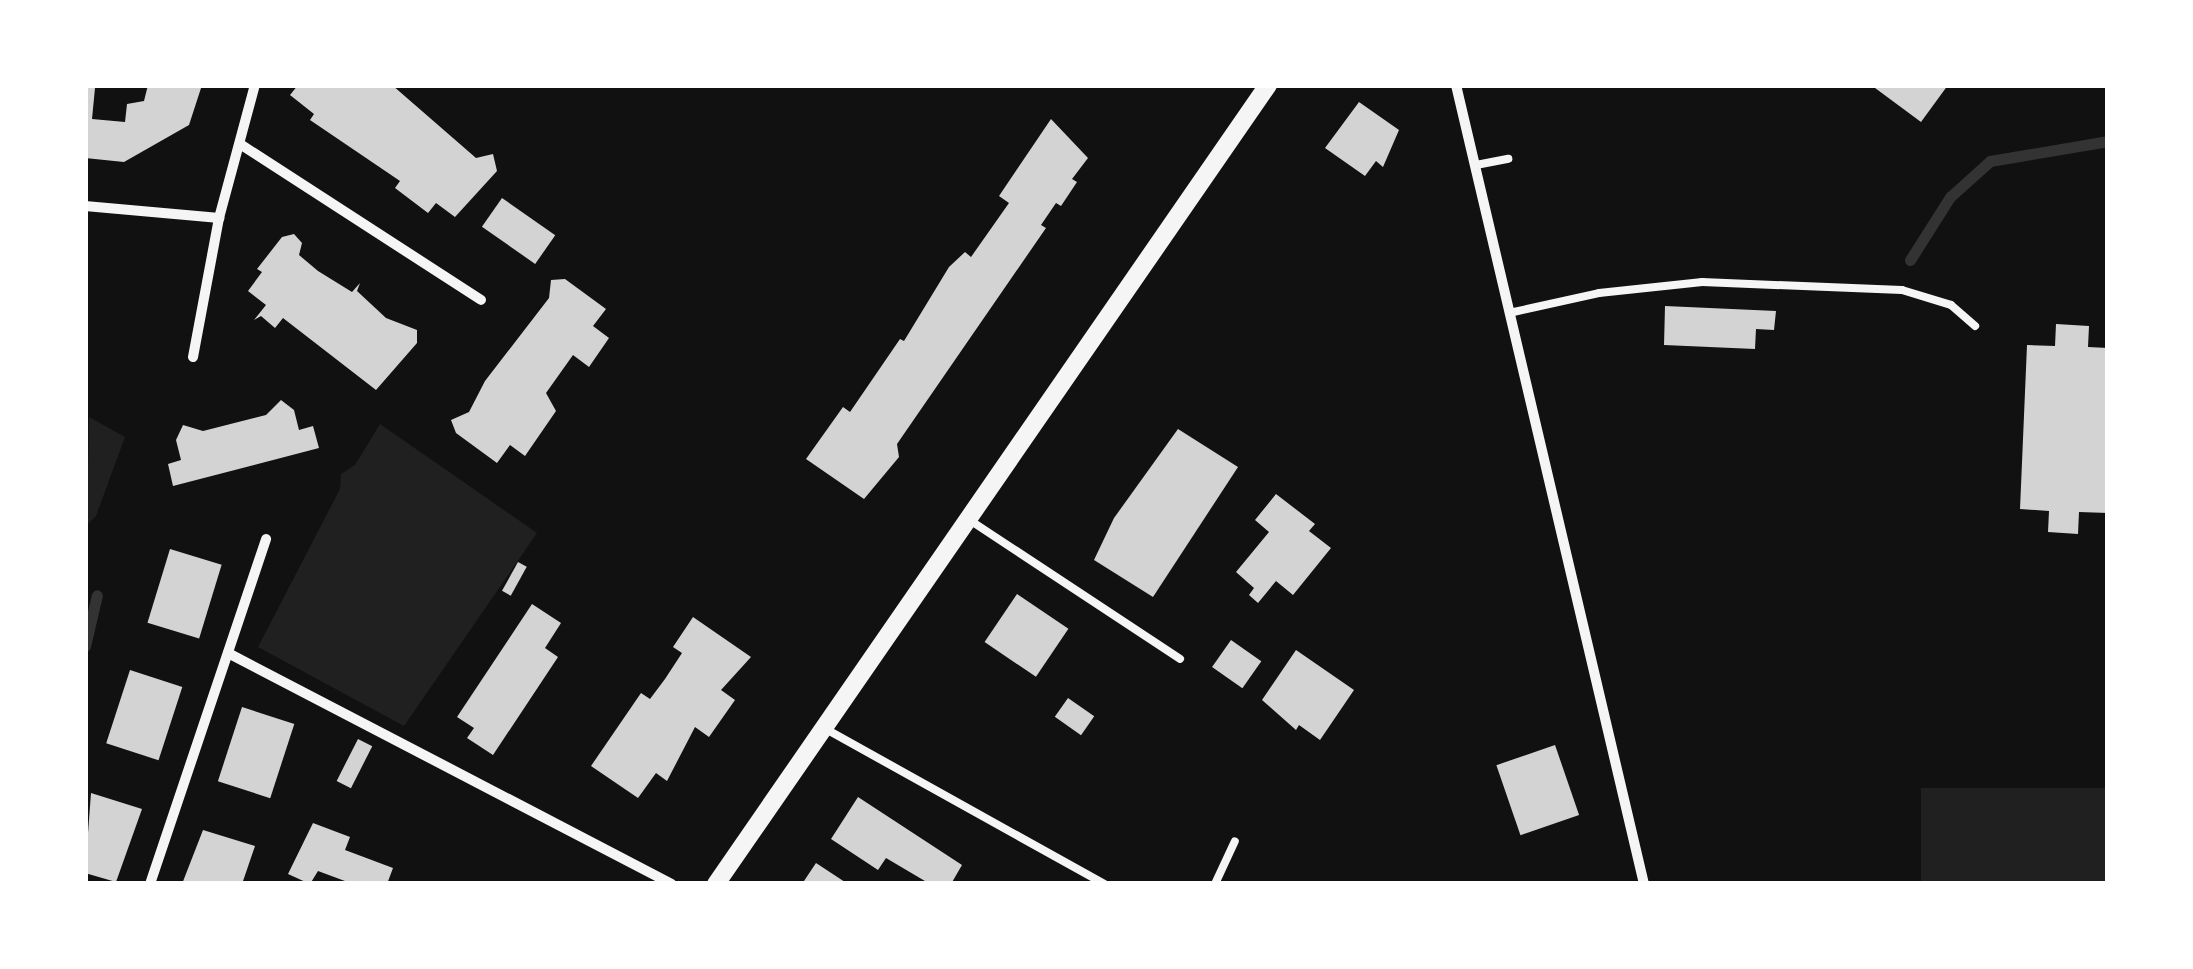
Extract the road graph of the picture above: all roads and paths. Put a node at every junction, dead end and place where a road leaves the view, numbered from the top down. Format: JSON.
{"nodes":[{"id":1,"x":256,"y":85,"type":"edge"},
{"id":2,"x":1268,"y":85,"type":"edge"},
{"id":3,"x":1456,"y":85,"type":"edge"},
{"id":4,"x":240,"y":144,"type":"junction"},
{"id":5,"x":1508,"y":159,"type":"dead end"},
{"id":6,"x":1476,"y":165,"type":"junction"},
{"id":7,"x":85,"y":206,"type":"edge"},
{"id":8,"x":220,"y":218,"type":"junction"},
{"id":9,"x":481,"y":300,"type":"dead end"},
{"id":10,"x":1508,"y":313,"type":"junction"},
{"id":11,"x":1975,"y":326,"type":"dead end"},
{"id":12,"x":192,"y":357,"type":"dead end"},
{"id":13,"x":968,"y":519,"type":"junction"},
{"id":14,"x":266,"y":538,"type":"dead end"},
{"id":15,"x":228,"y":653,"type":"junction"},
{"id":16,"x":1180,"y":659,"type":"dead end"},
{"id":17,"x":824,"y":728,"type":"junction"},
{"id":18,"x":1235,"y":842,"type":"dead end"},
{"id":19,"x":150,"y":884,"type":"edge"},
{"id":20,"x":670,"y":884,"type":"edge"},
{"id":21,"x":716,"y":884,"type":"edge"},
{"id":22,"x":1104,"y":884,"type":"edge"},
{"id":23,"x":1215,"y":884,"type":"edge"},
{"id":24,"x":1644,"y":884,"type":"edge"}],
"edges":[{"from":1,"to":4,"type":"street"},
{"from":2,"to":13,"type":"street"},
{"from":3,"to":6,"type":"street"},
{"from":4,"to":8,"type":"street"},
{"from":4,"to":9,"type":"street"},
{"from":5,"to":6,"type":"lane"},
{"from":6,"to":10,"type":"street"},
{"from":7,"to":8,"type":"street"},
{"from":8,"to":12,"type":"street"},
{"from":10,"to":11,"type":"lane"},
{"from":10,"to":24,"type":"street"},
{"from":13,"to":16,"type":"lane"},
{"from":13,"to":17,"type":"street"},
{"from":14,"to":15,"type":"street"},
{"from":15,"to":19,"type":"street"},
{"from":15,"to":20,"type":"street"},
{"from":17,"to":21,"type":"street"},
{"from":17,"to":22,"type":"lane"},
{"from":18,"to":23,"type":"lane"}]}
